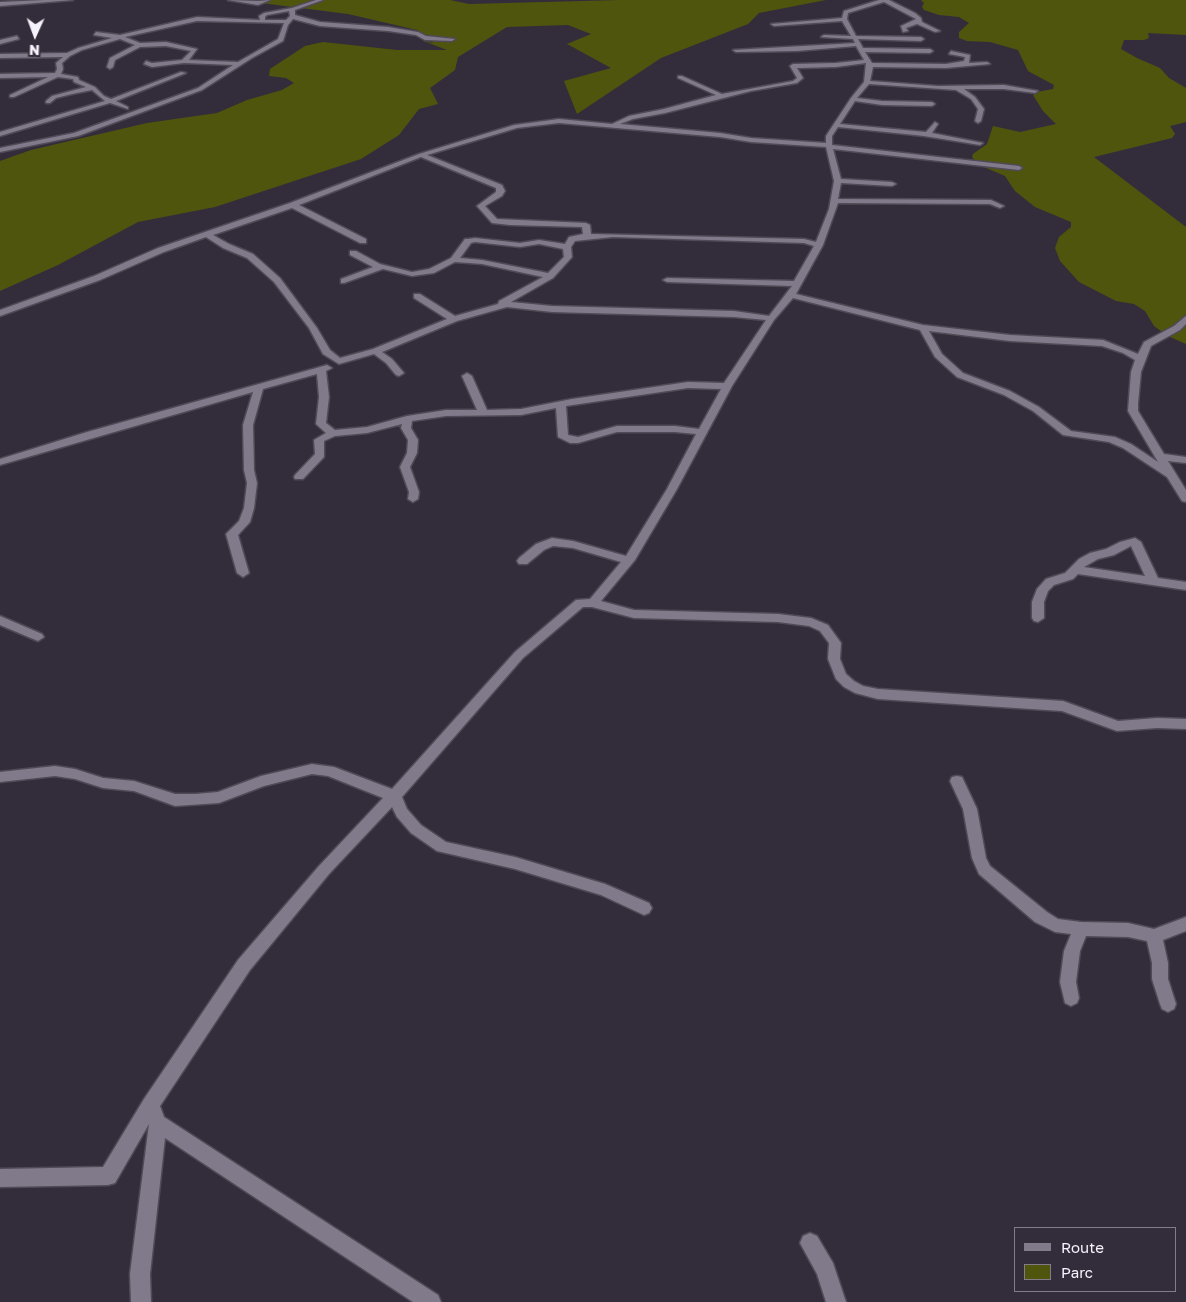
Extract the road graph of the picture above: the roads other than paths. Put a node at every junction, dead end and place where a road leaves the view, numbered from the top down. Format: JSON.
{"nodes":[{"id":1,"x":66,"y":0,"type":"edge"},
{"id":2,"x":71,"y":0,"type":"edge"},
{"id":3,"x":230,"y":0,"type":"edge"},
{"id":4,"x":268,"y":0,"type":"edge"},
{"id":5,"x":320,"y":0,"type":"edge"},
{"id":6,"x":885,"y":0,"type":"edge"},
{"id":7,"x":0,"y":4,"type":"edge"},
{"id":8,"x":279,"y":6,"type":"dead end"},
{"id":9,"x":293,"y":12,"type":"junction"},
{"id":10,"x":908,"y":12,"type":"junction"},
{"id":11,"x":896,"y":14,"type":"dead end"},
{"id":12,"x":223,"y":19,"type":"junction"},
{"id":13,"x":264,"y":21,"type":"junction"},
{"id":14,"x":288,"y":22,"type":"junction"},
{"id":15,"x":790,"y":22,"type":"junction"},
{"id":16,"x":918,"y":22,"type":"junction"},
{"id":17,"x":774,"y":24,"type":"dead end"},
{"id":18,"x":214,"y":26,"type":"dead end"},
{"id":19,"x":349,"y":27,"type":"junction"},
{"id":20,"x":800,"y":30,"type":"dead end"},
{"id":21,"x":905,"y":31,"type":"dead end"},
{"id":22,"x":937,"y":31,"type":"dead end"},
{"id":23,"x":96,"y":34,"type":"dead end"},
{"id":24,"x":345,"y":35,"type":"dead end"},
{"id":25,"x":120,"y":37,"type":"junction"},
{"id":26,"x":824,"y":37,"type":"dead end"},
{"id":27,"x":17,"y":38,"type":"dead end"},
{"id":28,"x":452,"y":39,"type":"dead end"},
{"id":29,"x":921,"y":39,"type":"dead end"},
{"id":30,"x":0,"y":42,"type":"edge"},
{"id":31,"x":139,"y":44,"type":"junction"},
{"id":32,"x":859,"y":49,"type":"junction"},
{"id":33,"x":736,"y":50,"type":"dead end"},
{"id":34,"x":930,"y":51,"type":"dead end"},
{"id":35,"x":951,"y":53,"type":"dead end"},
{"id":36,"x":68,"y":55,"type":"junction"},
{"id":37,"x":0,"y":56,"type":"edge"},
{"id":38,"x":184,"y":61,"type":"junction"},
{"id":39,"x":238,"y":64,"type":"junction"},
{"id":40,"x":986,"y":64,"type":"dead end"},
{"id":41,"x":961,"y":65,"type":"junction"},
{"id":42,"x":149,"y":66,"type":"dead end"},
{"id":43,"x":951,"y":66,"type":"junction"},
{"id":44,"x":110,"y":67,"type":"dead end"},
{"id":45,"x":973,"y":72,"type":"dead end"},
{"id":46,"x":183,"y":74,"type":"dead end"},
{"id":47,"x":57,"y":75,"type":"junction"},
{"id":48,"x":0,"y":76,"type":"edge"},
{"id":49,"x":680,"y":77,"type":"dead end"},
{"id":50,"x":902,"y":77,"type":"dead end"},
{"id":51,"x":93,"y":88,"type":"junction"},
{"id":52,"x":958,"y":88,"type":"junction"},
{"id":53,"x":28,"y":89,"type":"junction"},
{"id":54,"x":1035,"y":91,"type":"dead end"},
{"id":55,"x":71,"y":92,"type":"junction"},
{"id":56,"x":12,"y":96,"type":"dead end"},
{"id":57,"x":722,"y":96,"type":"junction"},
{"id":58,"x":853,"y":99,"type":"junction"},
{"id":59,"x":112,"y":101,"type":"junction"},
{"id":60,"x":48,"y":102,"type":"dead end"},
{"id":61,"x":932,"y":104,"type":"dead end"},
{"id":62,"x":126,"y":108,"type":"dead end"},
{"id":63,"x":978,"y":121,"type":"dead end"},
{"id":64,"x":882,"y":124,"type":"dead end"},
{"id":65,"x":935,"y":124,"type":"dead end"},
{"id":66,"x":836,"y":125,"type":"junction"},
{"id":67,"x":612,"y":126,"type":"junction"},
{"id":68,"x":874,"y":129,"type":"junction"},
{"id":69,"x":0,"y":134,"type":"edge"},
{"id":70,"x":928,"y":135,"type":"junction"},
{"id":71,"x":980,"y":143,"type":"dead end"},
{"id":72,"x":828,"y":146,"type":"junction"},
{"id":73,"x":0,"y":150,"type":"edge"},
{"id":74,"x":420,"y":155,"type":"junction"},
{"id":75,"x":1019,"y":168,"type":"dead end"},
{"id":76,"x":838,"y":182,"type":"junction"},
{"id":77,"x":892,"y":184,"type":"dead end"},
{"id":78,"x":835,"y":201,"type":"junction"},
{"id":79,"x":292,"y":205,"type":"junction"},
{"id":80,"x":1000,"y":206,"type":"dead end"},
{"id":81,"x":206,"y":234,"type":"junction"},
{"id":82,"x":587,"y":236,"type":"junction"},
{"id":83,"x":363,"y":241,"type":"dead end"},
{"id":84,"x":819,"y":245,"type":"junction"},
{"id":85,"x":567,"y":247,"type":"junction"},
{"id":86,"x":353,"y":253,"type":"dead end"},
{"id":87,"x":454,"y":260,"type":"junction"},
{"id":88,"x":379,"y":268,"type":"junction"},
{"id":89,"x":550,"y":276,"type":"junction"},
{"id":90,"x":667,"y":280,"type":"dead end"},
{"id":91,"x":344,"y":281,"type":"dead end"},
{"id":92,"x":793,"y":290,"type":"junction"},
{"id":93,"x":417,"y":296,"type":"dead end"},
{"id":94,"x":495,"y":306,"type":"junction"},
{"id":95,"x":0,"y":313,"type":"edge"},
{"id":96,"x":454,"y":319,"type":"junction"},
{"id":97,"x":771,"y":319,"type":"junction"},
{"id":98,"x":1186,"y":319,"type":"edge"},
{"id":99,"x":924,"y":328,"type":"junction"},
{"id":100,"x":376,"y":350,"type":"junction"},
{"id":101,"x":1140,"y":359,"type":"junction"},
{"id":102,"x":339,"y":361,"type":"junction"},
{"id":103,"x":321,"y":370,"type":"junction"},
{"id":104,"x":399,"y":373,"type":"dead end"},
{"id":105,"x":467,"y":376,"type":"dead end"},
{"id":106,"x":259,"y":386,"type":"junction"},
{"id":107,"x":728,"y":386,"type":"junction"},
{"id":108,"x":561,"y":405,"type":"junction"},
{"id":109,"x":483,"y":413,"type":"junction"},
{"id":110,"x":407,"y":419,"type":"junction"},
{"id":111,"x":704,"y":432,"type":"junction"},
{"id":112,"x":333,"y":433,"type":"junction"},
{"id":113,"x":1159,"y":457,"type":"junction"},
{"id":114,"x":1186,"y":460,"type":"edge"},
{"id":115,"x":0,"y":462,"type":"edge"},
{"id":116,"x":299,"y":477,"type":"dead end"},
{"id":117,"x":1174,"y":477,"type":"junction"},
{"id":118,"x":413,"y":499,"type":"dead end"},
{"id":119,"x":1186,"y":499,"type":"edge"},
{"id":120,"x":629,"y":560,"type":"junction"},
{"id":121,"x":522,"y":561,"type":"dead end"},
{"id":122,"x":1077,"y":570,"type":"junction"},
{"id":123,"x":243,"y":573,"type":"dead end"},
{"id":124,"x":1153,"y":580,"type":"junction"},
{"id":125,"x":1186,"y":586,"type":"edge"},
{"id":126,"x":593,"y":602,"type":"junction"},
{"id":127,"x":1038,"y":618,"type":"dead end"},
{"id":128,"x":0,"y":620,"type":"edge"},
{"id":129,"x":38,"y":637,"type":"dead end"},
{"id":130,"x":1186,"y":724,"type":"edge"},
{"id":131,"x":0,"y":777,"type":"edge"},
{"id":132,"x":957,"y":781,"type":"dead end"},
{"id":133,"x":394,"y":796,"type":"junction"},
{"id":134,"x":644,"y":908,"type":"dead end"},
{"id":135,"x":1186,"y":924,"type":"edge"},
{"id":136,"x":1081,"y":929,"type":"junction"},
{"id":137,"x":1154,"y":936,"type":"junction"},
{"id":138,"x":1071,"y":998,"type":"dead end"},
{"id":139,"x":1168,"y":1004,"type":"dead end"},
{"id":140,"x":150,"y":1105,"type":"junction"},
{"id":141,"x":158,"y":1123,"type":"junction"},
{"id":142,"x":0,"y":1178,"type":"edge"},
{"id":143,"x":810,"y":1243,"type":"dead end"},
{"id":144,"x":141,"y":1302,"type":"edge"},
{"id":145,"x":431,"y":1302,"type":"edge"},
{"id":146,"x":836,"y":1302,"type":"edge"}],
"edges":[{"from":1,"to":2,"type":"street"},
{"from":1,"to":7,"type":"street"},
{"from":3,"to":4,"type":"street"},
{"from":5,"to":9,"type":"street"},
{"from":6,"to":10,"type":"street"},
{"from":6,"to":32,"type":"street"},
{"from":8,"to":9,"type":"street"},
{"from":9,"to":13,"type":"street"},
{"from":9,"to":14,"type":"street"},
{"from":9,"to":19,"type":"street"},
{"from":10,"to":11,"type":"street"},
{"from":10,"to":16,"type":"street"},
{"from":12,"to":13,"type":"street"},
{"from":12,"to":18,"type":"street"},
{"from":12,"to":25,"type":"street"},
{"from":13,"to":14,"type":"street"},
{"from":14,"to":39,"type":"street"},
{"from":15,"to":17,"type":"street"},
{"from":15,"to":20,"type":"street"},
{"from":15,"to":32,"type":"street"},
{"from":16,"to":21,"type":"street"},
{"from":16,"to":22,"type":"street"},
{"from":19,"to":24,"type":"street"},
{"from":19,"to":28,"type":"street"},
{"from":23,"to":25,"type":"street"},
{"from":25,"to":31,"type":"street"},
{"from":25,"to":36,"type":"street"},
{"from":26,"to":32,"type":"street"},
{"from":27,"to":30,"type":"street"},
{"from":29,"to":32,"type":"street"},
{"from":31,"to":38,"type":"street"},
{"from":31,"to":44,"type":"street"},
{"from":32,"to":33,"type":"street"},
{"from":32,"to":34,"type":"street"},
{"from":32,"to":43,"type":"street"},
{"from":32,"to":50,"type":"street"},
{"from":32,"to":52,"type":"street"},
{"from":32,"to":57,"type":"street"},
{"from":32,"to":58,"type":"street"},
{"from":35,"to":41,"type":"street"},
{"from":36,"to":37,"type":"street"},
{"from":36,"to":47,"type":"street"},
{"from":38,"to":39,"type":"street"},
{"from":38,"to":42,"type":"street"},
{"from":39,"to":73,"type":"street"},
{"from":40,"to":41,"type":"street"},
{"from":41,"to":43,"type":"street"},
{"from":43,"to":45,"type":"street"},
{"from":46,"to":59,"type":"street"},
{"from":47,"to":48,"type":"street"},
{"from":47,"to":51,"type":"street"},
{"from":47,"to":53,"type":"street"},
{"from":49,"to":57,"type":"street"},
{"from":51,"to":55,"type":"street"},
{"from":51,"to":59,"type":"street"},
{"from":52,"to":54,"type":"street"},
{"from":52,"to":63,"type":"street"},
{"from":53,"to":55,"type":"street"},
{"from":53,"to":56,"type":"street"},
{"from":55,"to":60,"type":"street"},
{"from":57,"to":67,"type":"street"},
{"from":58,"to":61,"type":"street"},
{"from":58,"to":66,"type":"street"},
{"from":59,"to":62,"type":"street"},
{"from":59,"to":69,"type":"street"},
{"from":64,"to":68,"type":"street"},
{"from":65,"to":70,"type":"street"},
{"from":66,"to":68,"type":"street"},
{"from":66,"to":72,"type":"street"},
{"from":67,"to":72,"type":"street"},
{"from":67,"to":74,"type":"street"},
{"from":68,"to":70,"type":"street"},
{"from":70,"to":71,"type":"street"},
{"from":72,"to":75,"type":"street"},
{"from":72,"to":76,"type":"street"},
{"from":74,"to":79,"type":"street"},
{"from":74,"to":82,"type":"street"},
{"from":76,"to":77,"type":"street"},
{"from":76,"to":78,"type":"street"},
{"from":78,"to":80,"type":"street"},
{"from":78,"to":84,"type":"street"},
{"from":79,"to":81,"type":"street"},
{"from":79,"to":83,"type":"street"},
{"from":81,"to":95,"type":"street"},
{"from":81,"to":102,"type":"street"},
{"from":82,"to":84,"type":"street"},
{"from":82,"to":85,"type":"street"},
{"from":84,"to":92,"type":"street"},
{"from":85,"to":87,"type":"street"},
{"from":85,"to":89,"type":"street"},
{"from":86,"to":88,"type":"street"},
{"from":87,"to":88,"type":"street"},
{"from":87,"to":89,"type":"street"},
{"from":88,"to":91,"type":"street"},
{"from":89,"to":94,"type":"street"},
{"from":90,"to":92,"type":"street"},
{"from":92,"to":97,"type":"street"},
{"from":92,"to":99,"type":"street"},
{"from":93,"to":96,"type":"street"},
{"from":94,"to":96,"type":"street"},
{"from":94,"to":97,"type":"street"},
{"from":96,"to":100,"type":"street"},
{"from":97,"to":107,"type":"street"},
{"from":98,"to":101,"type":"street"},
{"from":99,"to":101,"type":"street"},
{"from":99,"to":117,"type":"street"},
{"from":100,"to":102,"type":"street"},
{"from":100,"to":104,"type":"street"},
{"from":101,"to":113,"type":"street"},
{"from":102,"to":103,"type":"street"},
{"from":103,"to":106,"type":"street"},
{"from":103,"to":112,"type":"street"},
{"from":105,"to":109,"type":"street"},
{"from":106,"to":115,"type":"street"},
{"from":106,"to":123,"type":"street"},
{"from":107,"to":108,"type":"street"},
{"from":107,"to":111,"type":"street"},
{"from":108,"to":109,"type":"street"},
{"from":108,"to":111,"type":"street"},
{"from":109,"to":110,"type":"street"},
{"from":110,"to":112,"type":"street"},
{"from":110,"to":118,"type":"street"},
{"from":111,"to":120,"type":"street"},
{"from":112,"to":116,"type":"street"},
{"from":113,"to":114,"type":"street"},
{"from":113,"to":117,"type":"street"},
{"from":117,"to":119,"type":"street"},
{"from":120,"to":121,"type":"street"},
{"from":120,"to":126,"type":"street"},
{"from":122,"to":124,"type":"street"},
{"from":122,"to":124,"type":"street"},
{"from":122,"to":127,"type":"street"},
{"from":124,"to":125,"type":"street"},
{"from":126,"to":130,"type":"street"},
{"from":126,"to":133,"type":"street"},
{"from":128,"to":129,"type":"street"},
{"from":131,"to":133,"type":"street"},
{"from":132,"to":136,"type":"street"},
{"from":133,"to":134,"type":"street"},
{"from":133,"to":140,"type":"street"},
{"from":135,"to":137,"type":"street"},
{"from":136,"to":137,"type":"street"},
{"from":136,"to":138,"type":"street"},
{"from":137,"to":139,"type":"street"},
{"from":140,"to":141,"type":"street"},
{"from":140,"to":142,"type":"street"},
{"from":141,"to":144,"type":"street"},
{"from":141,"to":145,"type":"street"},
{"from":143,"to":146,"type":"street"}]}
